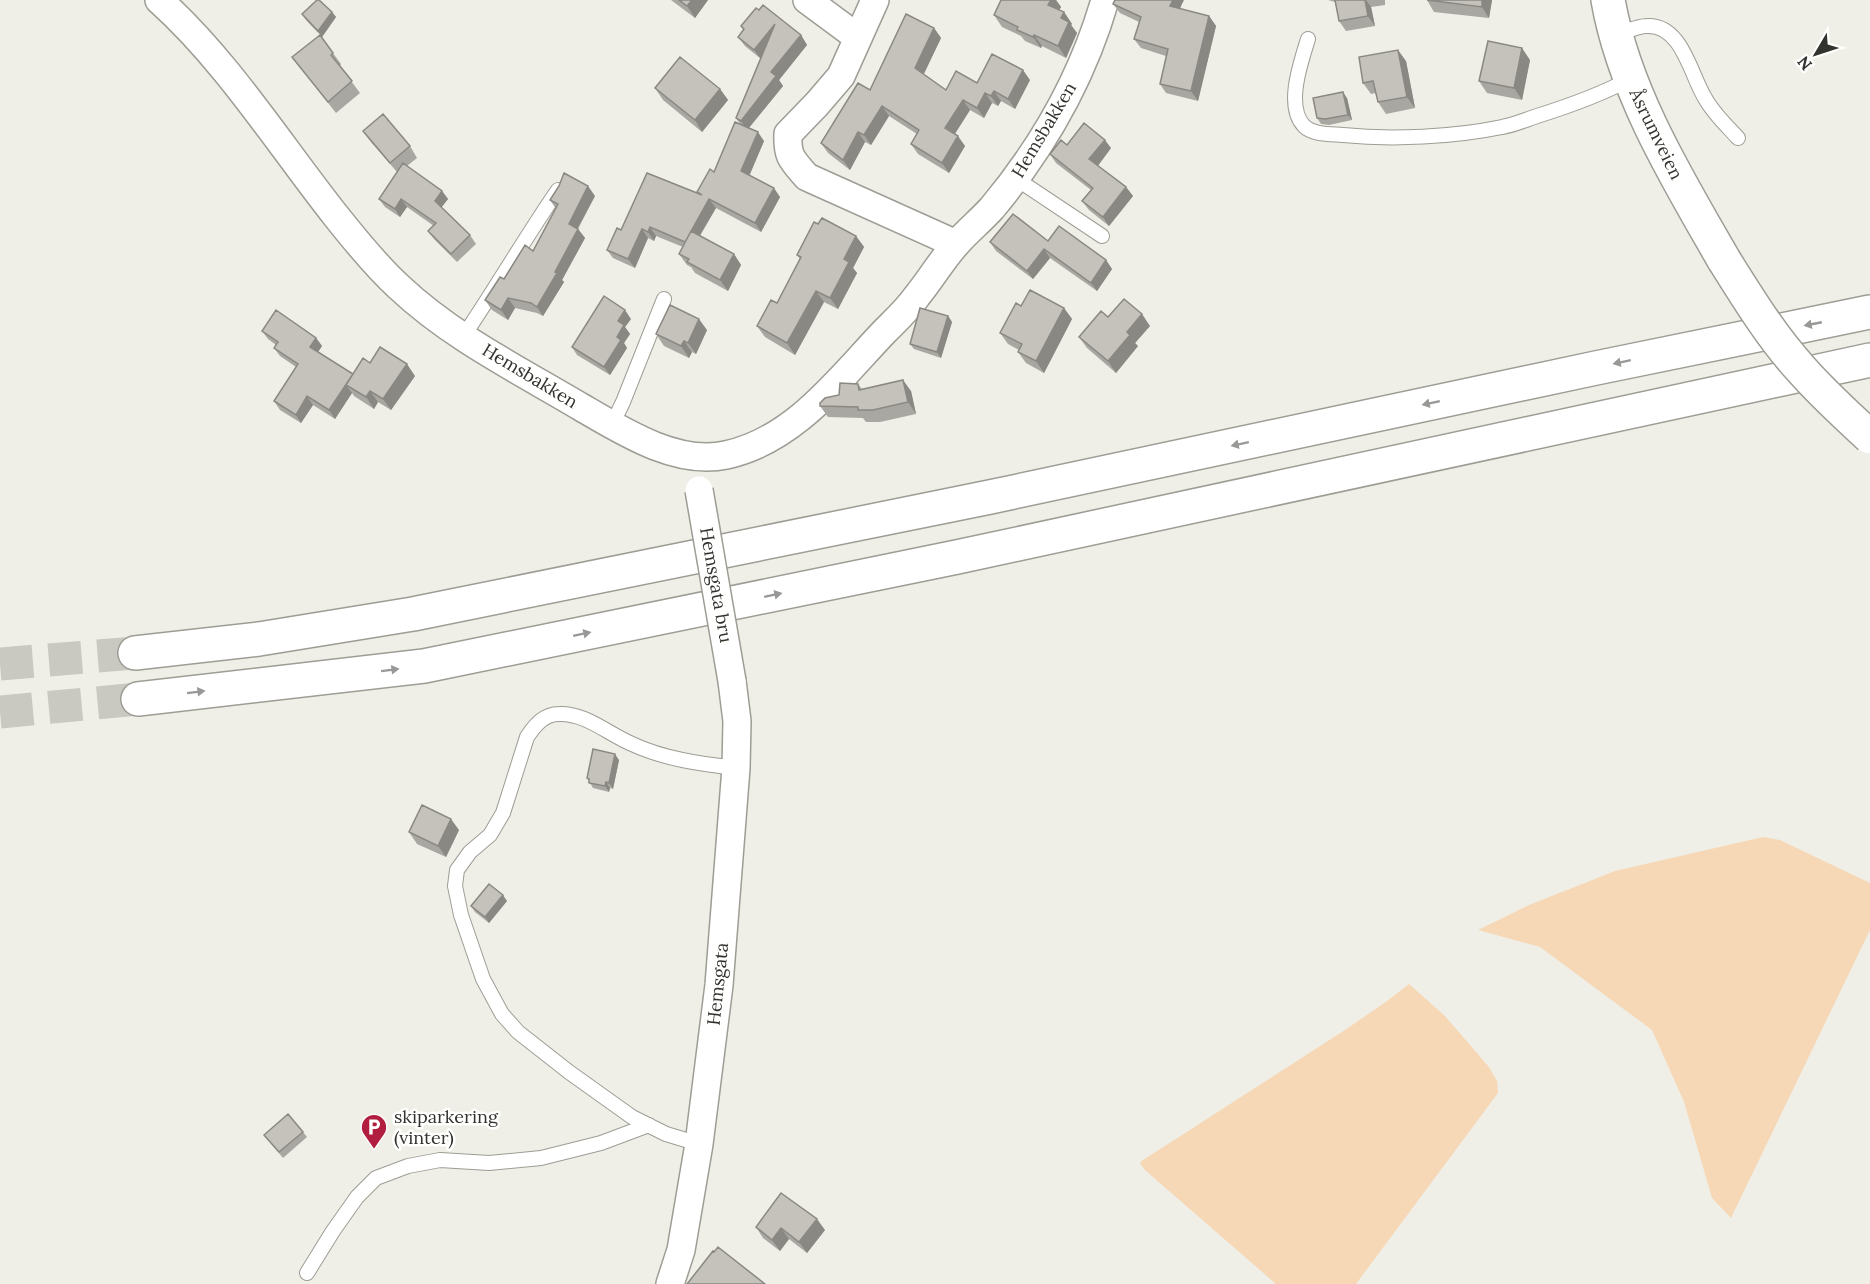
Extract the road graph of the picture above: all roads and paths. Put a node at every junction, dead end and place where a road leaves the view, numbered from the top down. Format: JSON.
{"nodes":[{"id":1,"x":159,"y":0,"type":"edge"},
{"id":2,"x":807,"y":0,"type":"edge"},
{"id":3,"x":875,"y":0,"type":"edge"},
{"id":4,"x":1105,"y":0,"type":"edge"},
{"id":5,"x":1608,"y":0,"type":"edge"},
{"id":6,"x":1616,"y":35,"type":"junction"},
{"id":7,"x":857,"y":37,"type":"junction"},
{"id":8,"x":1308,"y":39,"type":"dead end"},
{"id":9,"x":1630,"y":80,"type":"junction"},
{"id":10,"x":1738,"y":138,"type":"dead end"},
{"id":11,"x":1015,"y":178,"type":"junction"},
{"id":12,"x":558,"y":190,"type":"edge"},
{"id":13,"x":1102,"y":236,"type":"dead end"},
{"id":14,"x":956,"y":244,"type":"junction"},
{"id":15,"x":664,"y":299,"type":"dead end"},
{"id":16,"x":1870,"y":312,"type":"edge"},
{"id":17,"x":463,"y":336,"type":"junction"},
{"id":18,"x":1870,"y":360,"type":"edge"},
{"id":19,"x":612,"y":425,"type":"junction"},
{"id":20,"x":1870,"y":437,"type":"edge"},
{"id":21,"x":697,"y":457,"type":"junction"},
{"id":22,"x":135,"y":653,"type":"tunnel mouth"},
{"id":23,"x":732,"y":681,"type":"joint"},
{"id":24,"x":138,"y":699,"type":"tunnel mouth"},
{"id":25,"x":736,"y":768,"type":"junction"},
{"id":26,"x":649,"y":1125,"type":"junction"},
{"id":27,"x":699,"y":1144,"type":"junction"},
{"id":28,"x":307,"y":1273,"type":"dead end"},
{"id":29,"x":670,"y":1284,"type":"edge"}],
"edges":[{"from":1,"to":17,"type":"street","name":"Hemsbakken"},
{"from":2,"to":7,"type":"street"},
{"from":3,"to":7,"type":"street"},
{"from":4,"to":11,"type":"street","name":"Hemsbakken"},
{"from":5,"to":6,"type":"main road","name":"Åsrumveien"},
{"from":6,"to":9,"type":"main road","name":"Åsrumveien"},
{"from":6,"to":10,"type":"lane"},
{"from":7,"to":14,"type":"street"},
{"from":8,"to":9,"type":"lane"},
{"from":9,"to":20,"type":"main road","name":"Åsrumveien","bridge":true},
{"from":11,"to":13,"type":"lane"},
{"from":11,"to":14,"type":"street","name":"Hemsbakken"},
{"from":12,"to":17,"type":"lane"},
{"from":14,"to":21,"type":"street","name":"Hemsbakken"},
{"from":15,"to":19,"type":"lane"},
{"from":16,"to":22,"type":"main road","one_way":true},
{"from":17,"to":19,"type":"street","name":"Hemsbakken"},
{"from":24,"to":18,"type":"main road","one_way":true},
{"from":19,"to":21,"type":"street","name":"Hemsbakken"},
{"from":21,"to":23,"type":"street","name":"Hemsgata bru","bridge":true},
{"from":23,"to":25,"type":"street","name":"Hemsgata"},
{"from":25,"to":26,"type":"lane"},
{"from":25,"to":27,"type":"street","name":"Hemsgata"},
{"from":26,"to":27,"type":"lane"},
{"from":26,"to":28,"type":"lane"},
{"from":27,"to":29,"type":"street","name":"Hemsgata"}]}
